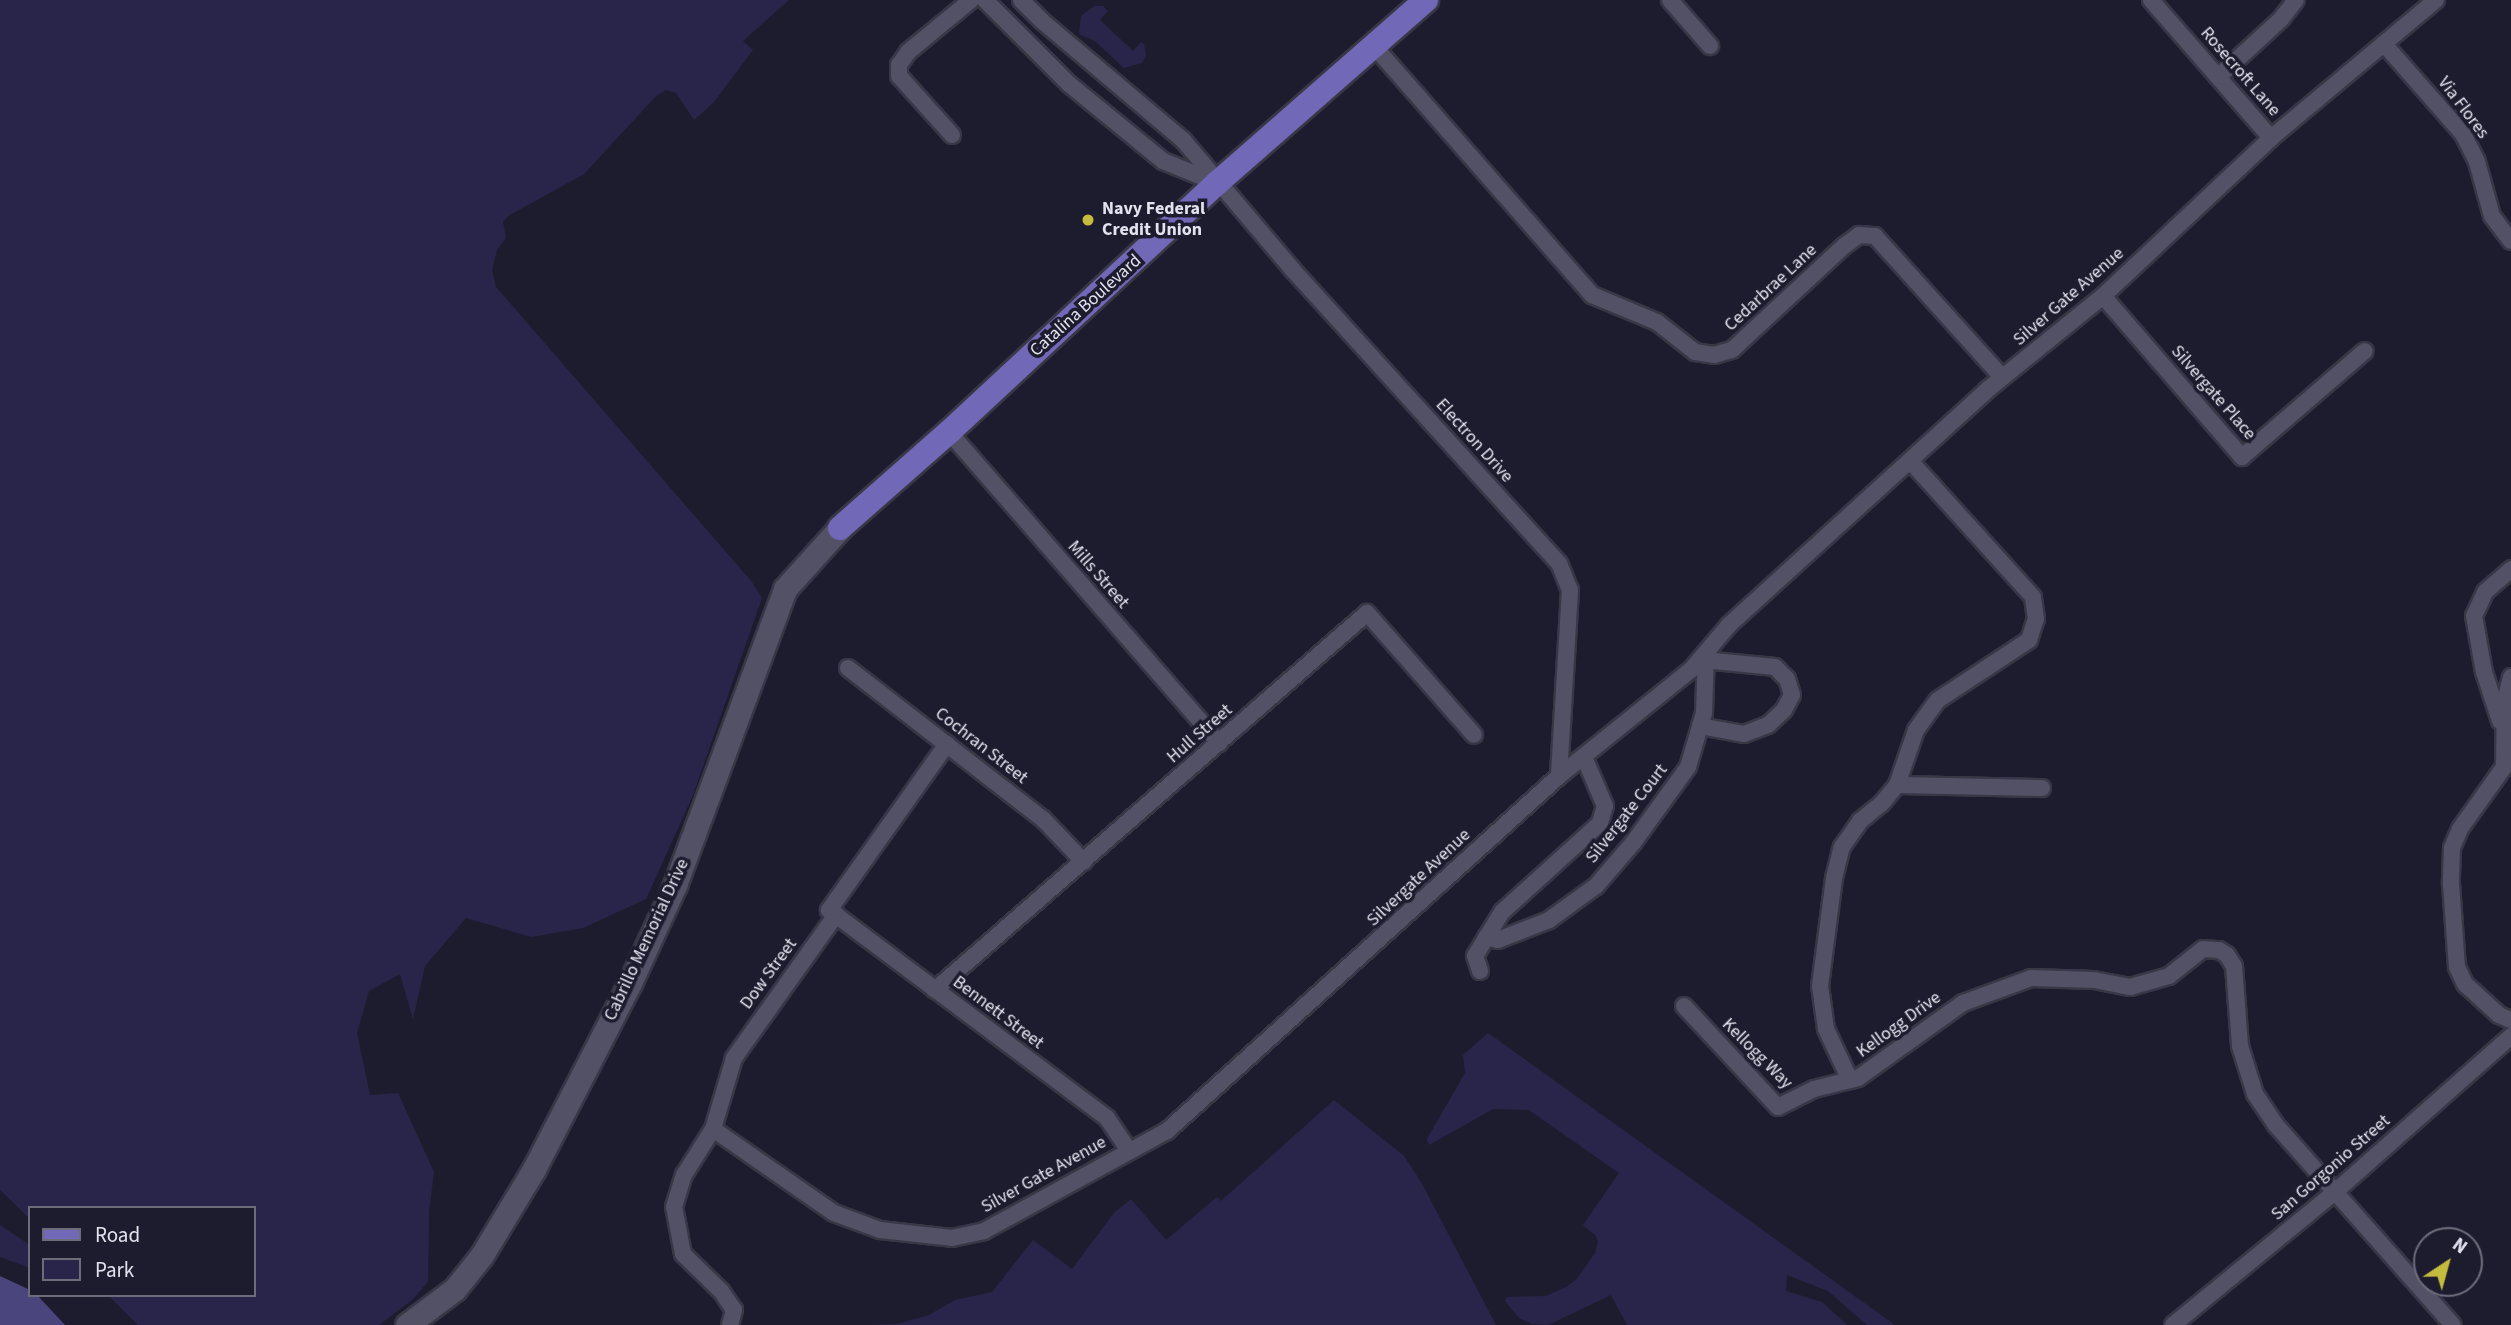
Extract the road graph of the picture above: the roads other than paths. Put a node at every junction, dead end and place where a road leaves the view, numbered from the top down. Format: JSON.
{"nodes":[{"id":1,"x":971,"y":0,"type":"edge"},
{"id":2,"x":985,"y":0,"type":"edge"},
{"id":3,"x":1021,"y":0,"type":"edge"},
{"id":4,"x":1426,"y":0,"type":"edge"},
{"id":5,"x":1670,"y":0,"type":"edge"},
{"id":6,"x":2151,"y":0,"type":"edge"},
{"id":7,"x":2296,"y":0,"type":"edge"},
{"id":8,"x":2436,"y":0,"type":"edge"},
{"id":9,"x":2385,"y":45,"type":"junction"},
{"id":10,"x":1374,"y":46,"type":"junction"},
{"id":11,"x":1710,"y":46,"type":"dead end"},
{"id":12,"x":2218,"y":77,"type":"junction"},
{"id":13,"x":952,"y":135,"type":"dead end"},
{"id":14,"x":2271,"y":138,"type":"junction"},
{"id":15,"x":1217,"y":183,"type":"junction"},
{"id":16,"x":2511,"y":241,"type":"edge"},
{"id":17,"x":2103,"y":296,"type":"junction"},
{"id":18,"x":2365,"y":351,"type":"dead end"},
{"id":19,"x":2002,"y":377,"type":"junction"},
{"id":20,"x":948,"y":432,"type":"junction"},
{"id":21,"x":1911,"y":462,"type":"junction"},
{"id":22,"x":840,"y":528,"type":"joint"},
{"id":23,"x":2511,"y":569,"type":"edge"},
{"id":24,"x":1729,"y":625,"type":"joint"},
{"id":25,"x":1705,"y":656,"type":"junction"},
{"id":26,"x":848,"y":668,"type":"dead end"},
{"id":27,"x":2511,"y":677,"type":"edge"},
{"id":28,"x":1700,"y":726,"type":"junction"},
{"id":29,"x":1475,"y":735,"type":"dead end"},
{"id":30,"x":2506,"y":740,"type":"junction"},
{"id":31,"x":1219,"y":743,"type":"junction"},
{"id":32,"x":947,"y":744,"type":"junction"},
{"id":33,"x":1584,"y":757,"type":"junction"},
{"id":34,"x":1559,"y":776,"type":"junction"},
{"id":35,"x":1897,"y":785,"type":"junction"},
{"id":36,"x":2042,"y":788,"type":"dead end"},
{"id":37,"x":1084,"y":862,"type":"junction"},
{"id":38,"x":836,"y":915,"type":"junction"},
{"id":39,"x":1486,"y":937,"type":"junction"},
{"id":40,"x":1480,"y":971,"type":"dead end"},
{"id":41,"x":935,"y":990,"type":"junction"},
{"id":42,"x":1684,"y":1006,"type":"dead end"},
{"id":43,"x":2511,"y":1020,"type":"edge"},
{"id":44,"x":2511,"y":1035,"type":"edge"},
{"id":45,"x":1850,"y":1080,"type":"junction"},
{"id":46,"x":713,"y":1129,"type":"junction"},
{"id":47,"x":1129,"y":1149,"type":"junction"},
{"id":48,"x":2336,"y":1191,"type":"junction"},
{"id":49,"x":407,"y":1325,"type":"edge"},
{"id":50,"x":730,"y":1325,"type":"edge"},
{"id":51,"x":2173,"y":1325,"type":"edge"},
{"id":52,"x":2453,"y":1325,"type":"edge"}],
"edges":[{"from":1,"to":13,"type":"street"},
{"from":2,"to":15,"type":"street","name":"Electron Drive"},
{"from":3,"to":15,"type":"street","name":"Electron Drive"},
{"from":4,"to":10,"type":"main road","name":"Catalina Boulevard"},
{"from":5,"to":11,"type":"street"},
{"from":6,"to":12,"type":"street","name":"Rosecroft Lane"},
{"from":7,"to":12,"type":"street"},
{"from":8,"to":9,"type":"street","name":"Silver Gate Avenue"},
{"from":9,"to":14,"type":"street","name":"Silver Gate Avenue"},
{"from":9,"to":16,"type":"street","name":"Via Flores"},
{"from":10,"to":15,"type":"main road","name":"Catalina Boulevard"},
{"from":10,"to":19,"type":"street","name":"Cedarbrae Lane"},
{"from":12,"to":14,"type":"street","name":"Rosecroft Lane"},
{"from":14,"to":17,"type":"street","name":"Silver Gate Avenue"},
{"from":15,"to":20,"type":"main road","name":"Catalina Boulevard"},
{"from":15,"to":34,"type":"street","name":"Electron Drive"},
{"from":17,"to":18,"type":"street","name":"Silvergate Place"},
{"from":17,"to":19,"type":"street","name":"Silver Gate Avenue"},
{"from":19,"to":21,"type":"street","name":"Silver Gate Avenue"},
{"from":20,"to":22,"type":"main road","name":"Catalina Boulevard"},
{"from":20,"to":31,"type":"street","name":"Mills Street"},
{"from":21,"to":24,"type":"street","name":"Silver Gate Avenue"},
{"from":21,"to":35,"type":"street","name":"Kellogg Drive"},
{"from":22,"to":49,"type":"main road","name":"Cabrillo Memorial Drive"},
{"from":23,"to":30,"type":"street"},
{"from":24,"to":25,"type":"street","name":"Silvergate Avenue"},
{"from":25,"to":28,"type":"street","name":"Silvergate Court"},
{"from":25,"to":28,"type":"street"},
{"from":25,"to":33,"type":"street","name":"Silvergate Avenue"},
{"from":26,"to":32,"type":"street","name":"Cochran Street"},
{"from":27,"to":30,"type":"street"},
{"from":28,"to":39,"type":"street","name":"Silvergate Court"},
{"from":29,"to":31,"type":"street","name":"Hull Street"},
{"from":30,"to":43,"type":"street"},
{"from":31,"to":37,"type":"street","name":"Hull Street"},
{"from":32,"to":37,"type":"street","name":"Cochran Street"},
{"from":32,"to":38,"type":"street","name":"Dow Street"},
{"from":33,"to":34,"type":"street","name":"Silvergate Avenue"},
{"from":33,"to":39,"type":"street","name":"Silvergate Court"},
{"from":34,"to":47,"type":"street","name":"Silvergate Avenue"},
{"from":35,"to":36,"type":"street"},
{"from":35,"to":45,"type":"street","name":"Kellogg Drive"},
{"from":37,"to":41,"type":"street","name":"Hull Street"},
{"from":38,"to":41,"type":"street","name":"Bennett Street"},
{"from":38,"to":46,"type":"street","name":"Dow Street"},
{"from":39,"to":40,"type":"street","name":"Silvergate Court"},
{"from":41,"to":47,"type":"street","name":"Bennett Street"},
{"from":42,"to":45,"type":"street","name":"Kellogg Way"},
{"from":44,"to":48,"type":"street","name":"San Gorgonio Street"},
{"from":45,"to":48,"type":"street","name":"Kellogg Drive"},
{"from":46,"to":47,"type":"street","name":"Silver Gate Avenue"},
{"from":46,"to":50,"type":"street","name":"Dow Street"},
{"from":48,"to":51,"type":"street","name":"San Gorgonio Street"},
{"from":48,"to":52,"type":"street","name":"Kellogg Drive"}]}
